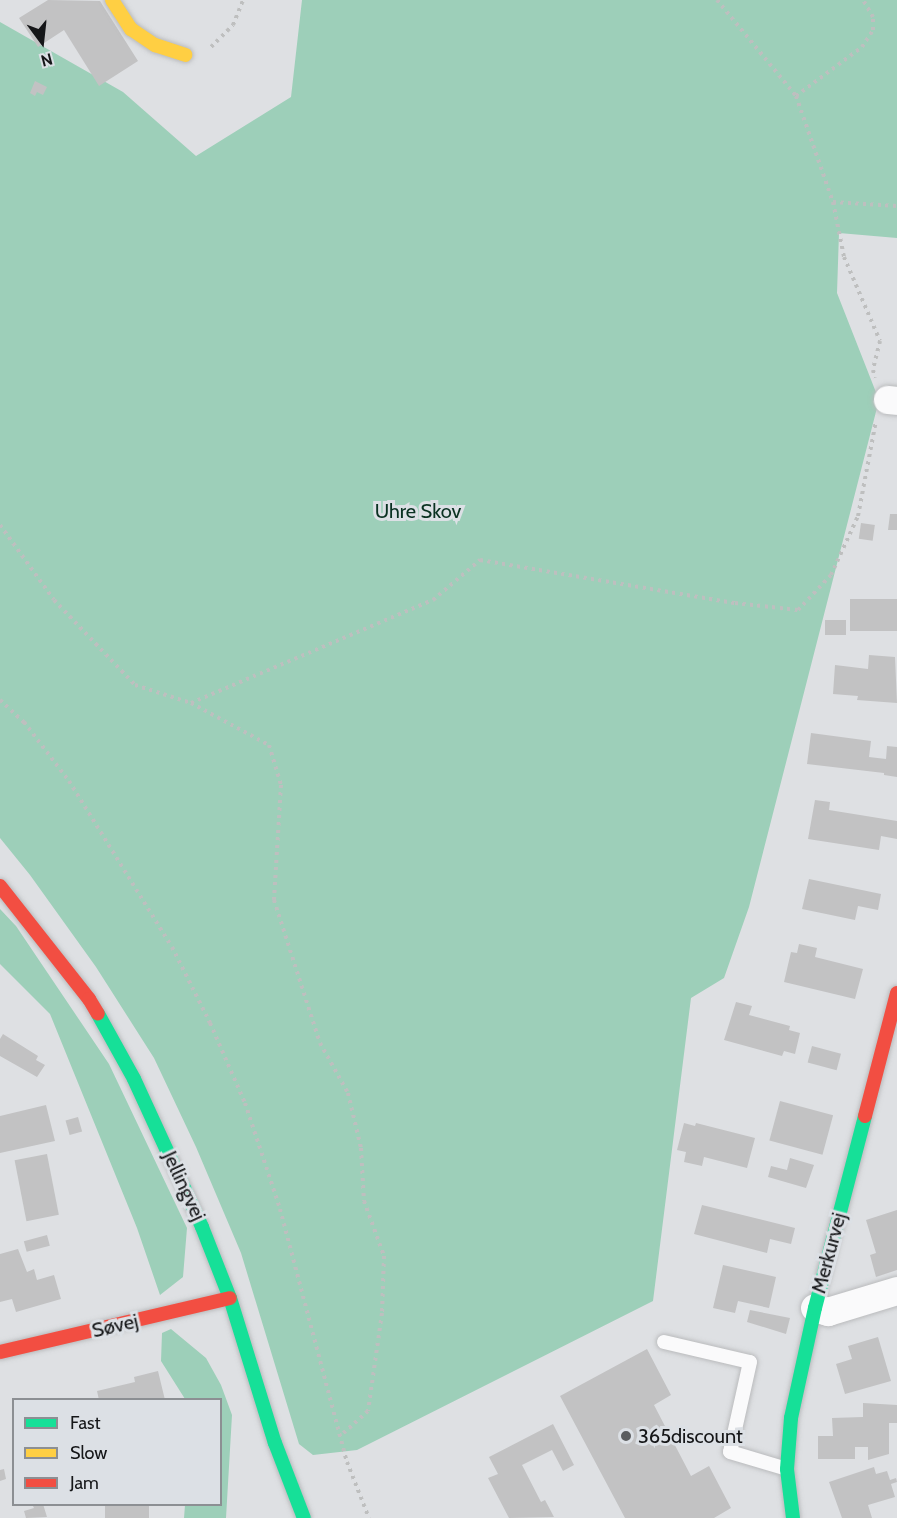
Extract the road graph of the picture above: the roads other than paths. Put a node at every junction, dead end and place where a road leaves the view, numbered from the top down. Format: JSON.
{"nodes":[{"id":1,"x":112,"y":0,"type":"edge"},
{"id":2,"x":185,"y":55,"type":"road end"},
{"id":3,"x":0,"y":886,"type":"edge"},
{"id":4,"x":897,"y":993,"type":"edge"},
{"id":5,"x":897,"y":1291,"type":"edge"},
{"id":6,"x":230,"y":1298,"type":"junction"},
{"id":7,"x":815,"y":1308,"type":"junction"},
{"id":8,"x":664,"y":1342,"type":"dead end"},
{"id":9,"x":0,"y":1352,"type":"edge"},
{"id":10,"x":787,"y":1469,"type":"junction"},
{"id":11,"x":304,"y":1518,"type":"edge"},
{"id":12,"x":793,"y":1518,"type":"edge"}],
"edges":[{"from":1,"to":2,"type":"street"},
{"from":3,"to":6,"type":"street","name":"Jellingvej"},
{"from":4,"to":7,"type":"street","name":"Merkurvej"},
{"from":5,"to":7,"type":"street"},
{"from":6,"to":9,"type":"street","name":"Søvej"},
{"from":6,"to":11,"type":"street","name":"Jellingvej"},
{"from":7,"to":10,"type":"street","name":"Merkurvej"},
{"from":8,"to":10,"type":"lane"},
{"from":10,"to":12,"type":"street","name":"Merkurvej"}]}
